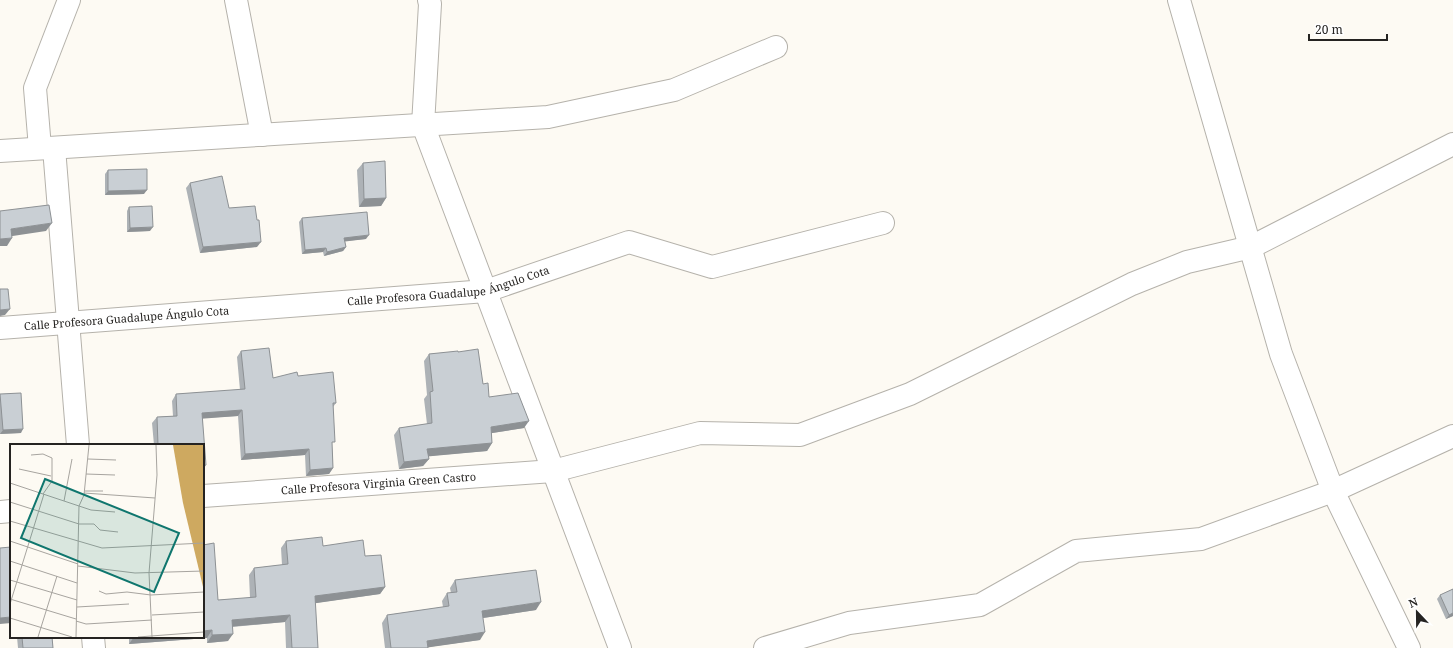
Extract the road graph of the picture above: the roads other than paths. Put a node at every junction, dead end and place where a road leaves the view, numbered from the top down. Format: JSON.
{"nodes":[{"id":1,"x":69,"y":0,"type":"edge"},
{"id":2,"x":236,"y":0,"type":"edge"},
{"id":3,"x":429,"y":0,"type":"edge"},
{"id":4,"x":1179,"y":0,"type":"edge"},
{"id":5,"x":776,"y":47,"type":"dead end"},
{"id":6,"x":423,"y":125,"type":"junction"},
{"id":7,"x":262,"y":135,"type":"junction"},
{"id":8,"x":1453,"y":144,"type":"edge"},
{"id":9,"x":47,"y":148,"type":"junction"},
{"id":10,"x":0,"y":151,"type":"edge"},
{"id":11,"x":883,"y":223,"type":"dead end"},
{"id":12,"x":1251,"y":247,"type":"junction"},
{"id":13,"x":486,"y":291,"type":"junction"},
{"id":14,"x":68,"y":322,"type":"junction"},
{"id":15,"x":0,"y":328,"type":"edge"},
{"id":16,"x":1453,"y":436,"type":"edge"},
{"id":17,"x":78,"y":444,"type":"edge"},
{"id":18,"x":553,"y":471,"type":"junction"},
{"id":19,"x":1333,"y":491,"type":"junction"},
{"id":20,"x":204,"y":496,"type":"edge"},
{"id":21,"x":10,"y":511,"type":"edge"},
{"id":22,"x":0,"y":512,"type":"edge"},
{"id":23,"x":93,"y":638,"type":"edge"},
{"id":24,"x":94,"y":648,"type":"edge"},
{"id":25,"x":620,"y":648,"type":"edge"},
{"id":26,"x":765,"y":648,"type":"edge"},
{"id":27,"x":1409,"y":648,"type":"edge"}],
"edges":[{"from":1,"to":9,"type":"street"},
{"from":2,"to":7,"type":"street"},
{"from":3,"to":6,"type":"street"},
{"from":4,"to":12,"type":"street"},
{"from":5,"to":6,"type":"street"},
{"from":6,"to":7,"type":"street"},
{"from":6,"to":13,"type":"street"},
{"from":7,"to":9,"type":"street"},
{"from":8,"to":12,"type":"street","name":"Calle Profesora Virginia Green Castro"},
{"from":9,"to":10,"type":"street"},
{"from":9,"to":14,"type":"street"},
{"from":11,"to":13,"type":"street","name":"Calle Profesora Guadalupe Ángulo Cota"},
{"from":12,"to":18,"type":"street","name":"Calle Profesora Virginia Green Castro"},
{"from":12,"to":19,"type":"street"},
{"from":13,"to":14,"type":"street","name":"Calle Profesora Guadalupe Ángulo Cota"},
{"from":13,"to":18,"type":"street"},
{"from":14,"to":15,"type":"street","name":"Calle Profesora Guadalupe Ángulo Cota"},
{"from":14,"to":17,"type":"street"},
{"from":16,"to":19,"type":"street"},
{"from":18,"to":20,"type":"street","name":"Calle Profesora Virginia Green Castro"},
{"from":18,"to":25,"type":"street"},
{"from":19,"to":26,"type":"street"},
{"from":19,"to":27,"type":"street"},
{"from":21,"to":22,"type":"street"},
{"from":23,"to":24,"type":"street"}]}
